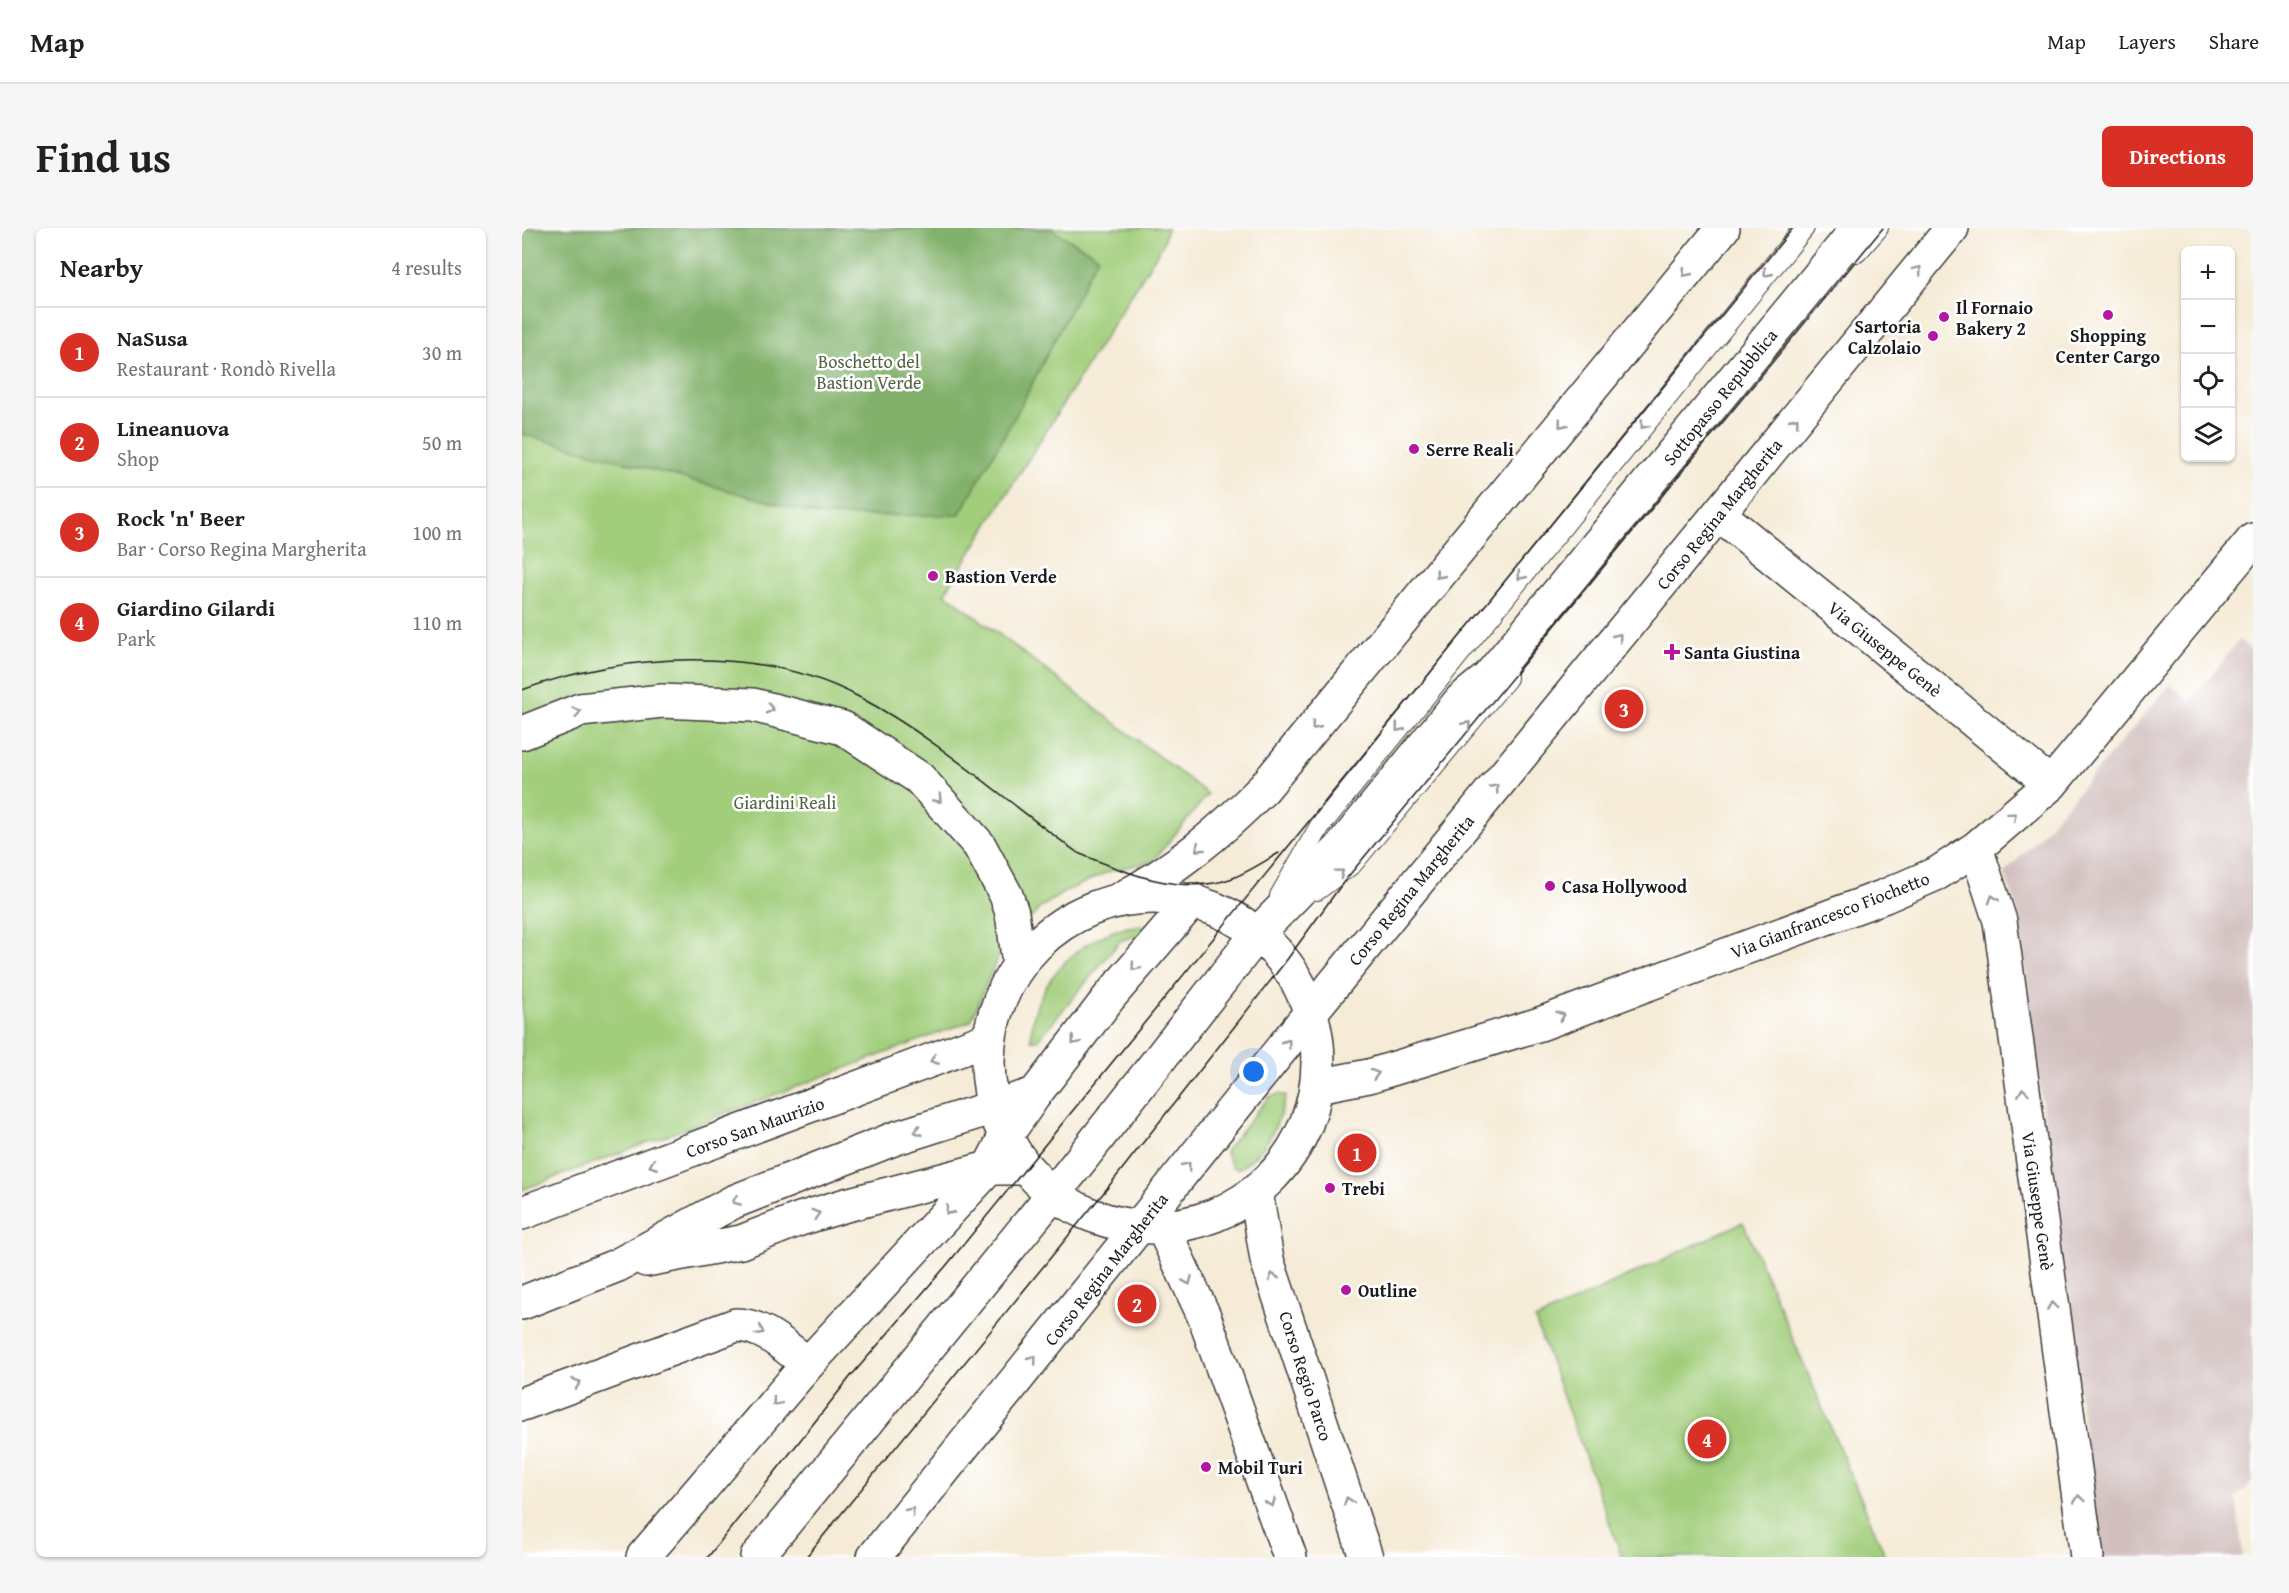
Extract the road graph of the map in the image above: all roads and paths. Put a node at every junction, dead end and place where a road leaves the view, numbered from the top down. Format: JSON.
{"nodes":[{"id":1,"x":1723,"y":228,"type":"edge"},
{"id":2,"x":1804,"y":228,"type":"edge"},
{"id":3,"x":1835,"y":228,"type":"edge"},
{"id":4,"x":1858,"y":228,"type":"edge"},
{"id":5,"x":1878,"y":228,"type":"edge"},
{"id":6,"x":1952,"y":228,"type":"edge"},
{"id":7,"x":1719,"y":514,"type":"junction"},
{"id":8,"x":2253,"y":540,"type":"edge"},
{"id":9,"x":1575,"y":560,"type":"junction"},
{"id":10,"x":522,"y":733,"type":"edge"},
{"id":11,"x":2051,"y":784,"type":"junction"},
{"id":12,"x":1976,"y":848,"type":"junction"},
{"id":13,"x":1119,"y":900,"type":"junction"},
{"id":14,"x":1193,"y":900,"type":"junction"},
{"id":15,"x":1259,"y":932,"type":"junction"},
{"id":16,"x":1019,"y":964,"type":"junction"},
{"id":17,"x":1311,"y":1012,"type":"junction"},
{"id":18,"x":988,"y":1039,"type":"junction"},
{"id":19,"x":1317,"y":1086,"type":"junction"},
{"id":20,"x":999,"y":1122,"type":"junction"},
{"id":21,"x":988,"y":1168,"type":"junction"},
{"id":22,"x":1025,"y":1168,"type":"junction"},
{"id":23,"x":1256,"y":1192,"type":"junction"},
{"id":24,"x":1052,"y":1195,"type":"junction"},
{"id":25,"x":522,"y":1213,"type":"edge"},
{"id":26,"x":1151,"y":1228,"type":"junction"},
{"id":27,"x":618,"y":1266,"type":"junction"},
{"id":28,"x":522,"y":1303,"type":"edge"},
{"id":29,"x":808,"y":1364,"type":"junction"},
{"id":30,"x":522,"y":1404,"type":"edge"},
{"id":31,"x":643,"y":1557,"type":"edge"},
{"id":32,"x":757,"y":1557,"type":"edge"},
{"id":33,"x":874,"y":1557,"type":"edge"},
{"id":34,"x":1290,"y":1557,"type":"edge"},
{"id":35,"x":1366,"y":1557,"type":"edge"},
{"id":36,"x":2087,"y":1557,"type":"edge"}],
"edges":[{"from":1,"to":13,"type":"street","one_way":true},
{"from":2,"to":15,"type":"lane","one_way":true},
{"from":3,"to":9,"type":"street","name":"Sottopasso Repubblica"},
{"from":4,"to":9,"type":"street","name":"Sottopasso Repubblica"},
{"from":15,"to":5,"type":"lane","one_way":true},
{"from":7,"to":6,"type":"street","name":"Corso Regina Margherita","one_way":true},
{"from":7,"to":11,"type":"street","name":"Via Giuseppe Genè"},
{"from":17,"to":7,"type":"street","name":"Corso Regina Margherita","one_way":true},
{"from":8,"to":11,"type":"street","name":"Via Gianfrancesco Fiochetto"},
{"from":9,"to":15,"type":"street"},
{"from":10,"to":16,"type":"street","one_way":true},
{"from":12,"to":11,"type":"street","name":"Via Gianfrancesco Fiochetto","one_way":true},
{"from":19,"to":12,"type":"street","name":"Via Gianfrancesco Fiochetto","one_way":true},
{"from":36,"to":12,"type":"street","name":"Via Giuseppe Genè","one_way":true},
{"from":13,"to":14,"type":"street"},
{"from":13,"to":16,"type":"street"},
{"from":14,"to":15,"type":"street"},
{"from":14,"to":20,"type":"street","one_way":true},
{"from":15,"to":17,"type":"street"},
{"from":15,"to":24,"type":"street"},
{"from":16,"to":18,"type":"street"},
{"from":17,"to":19,"type":"street"},
{"from":26,"to":17,"type":"street","name":"Corso Regina Margherita","one_way":true},
{"from":18,"to":20,"type":"street"},
{"from":18,"to":25,"type":"street","name":"Corso San Maurizio","one_way":true},
{"from":19,"to":23,"type":"street"},
{"from":20,"to":21,"type":"street"},
{"from":20,"to":22,"type":"street"},
{"from":20,"to":27,"type":"street","one_way":true},
{"from":21,"to":22,"type":"street"},
{"from":27,"to":21,"type":"street","one_way":true},
{"from":21,"to":29,"type":"street","one_way":true},
{"from":22,"to":24,"type":"street"},
{"from":23,"to":26,"type":"street"},
{"from":35,"to":23,"type":"street","name":"Corso Regio Parco","one_way":true},
{"from":24,"to":26,"type":"street"},
{"from":24,"to":32,"type":"street"},
{"from":33,"to":26,"type":"street","name":"Corso Regina Margherita","one_way":true},
{"from":26,"to":34,"type":"street","one_way":true},
{"from":27,"to":28,"type":"street"},
{"from":30,"to":29,"type":"street","one_way":true},
{"from":29,"to":31,"type":"street","one_way":true}]}
